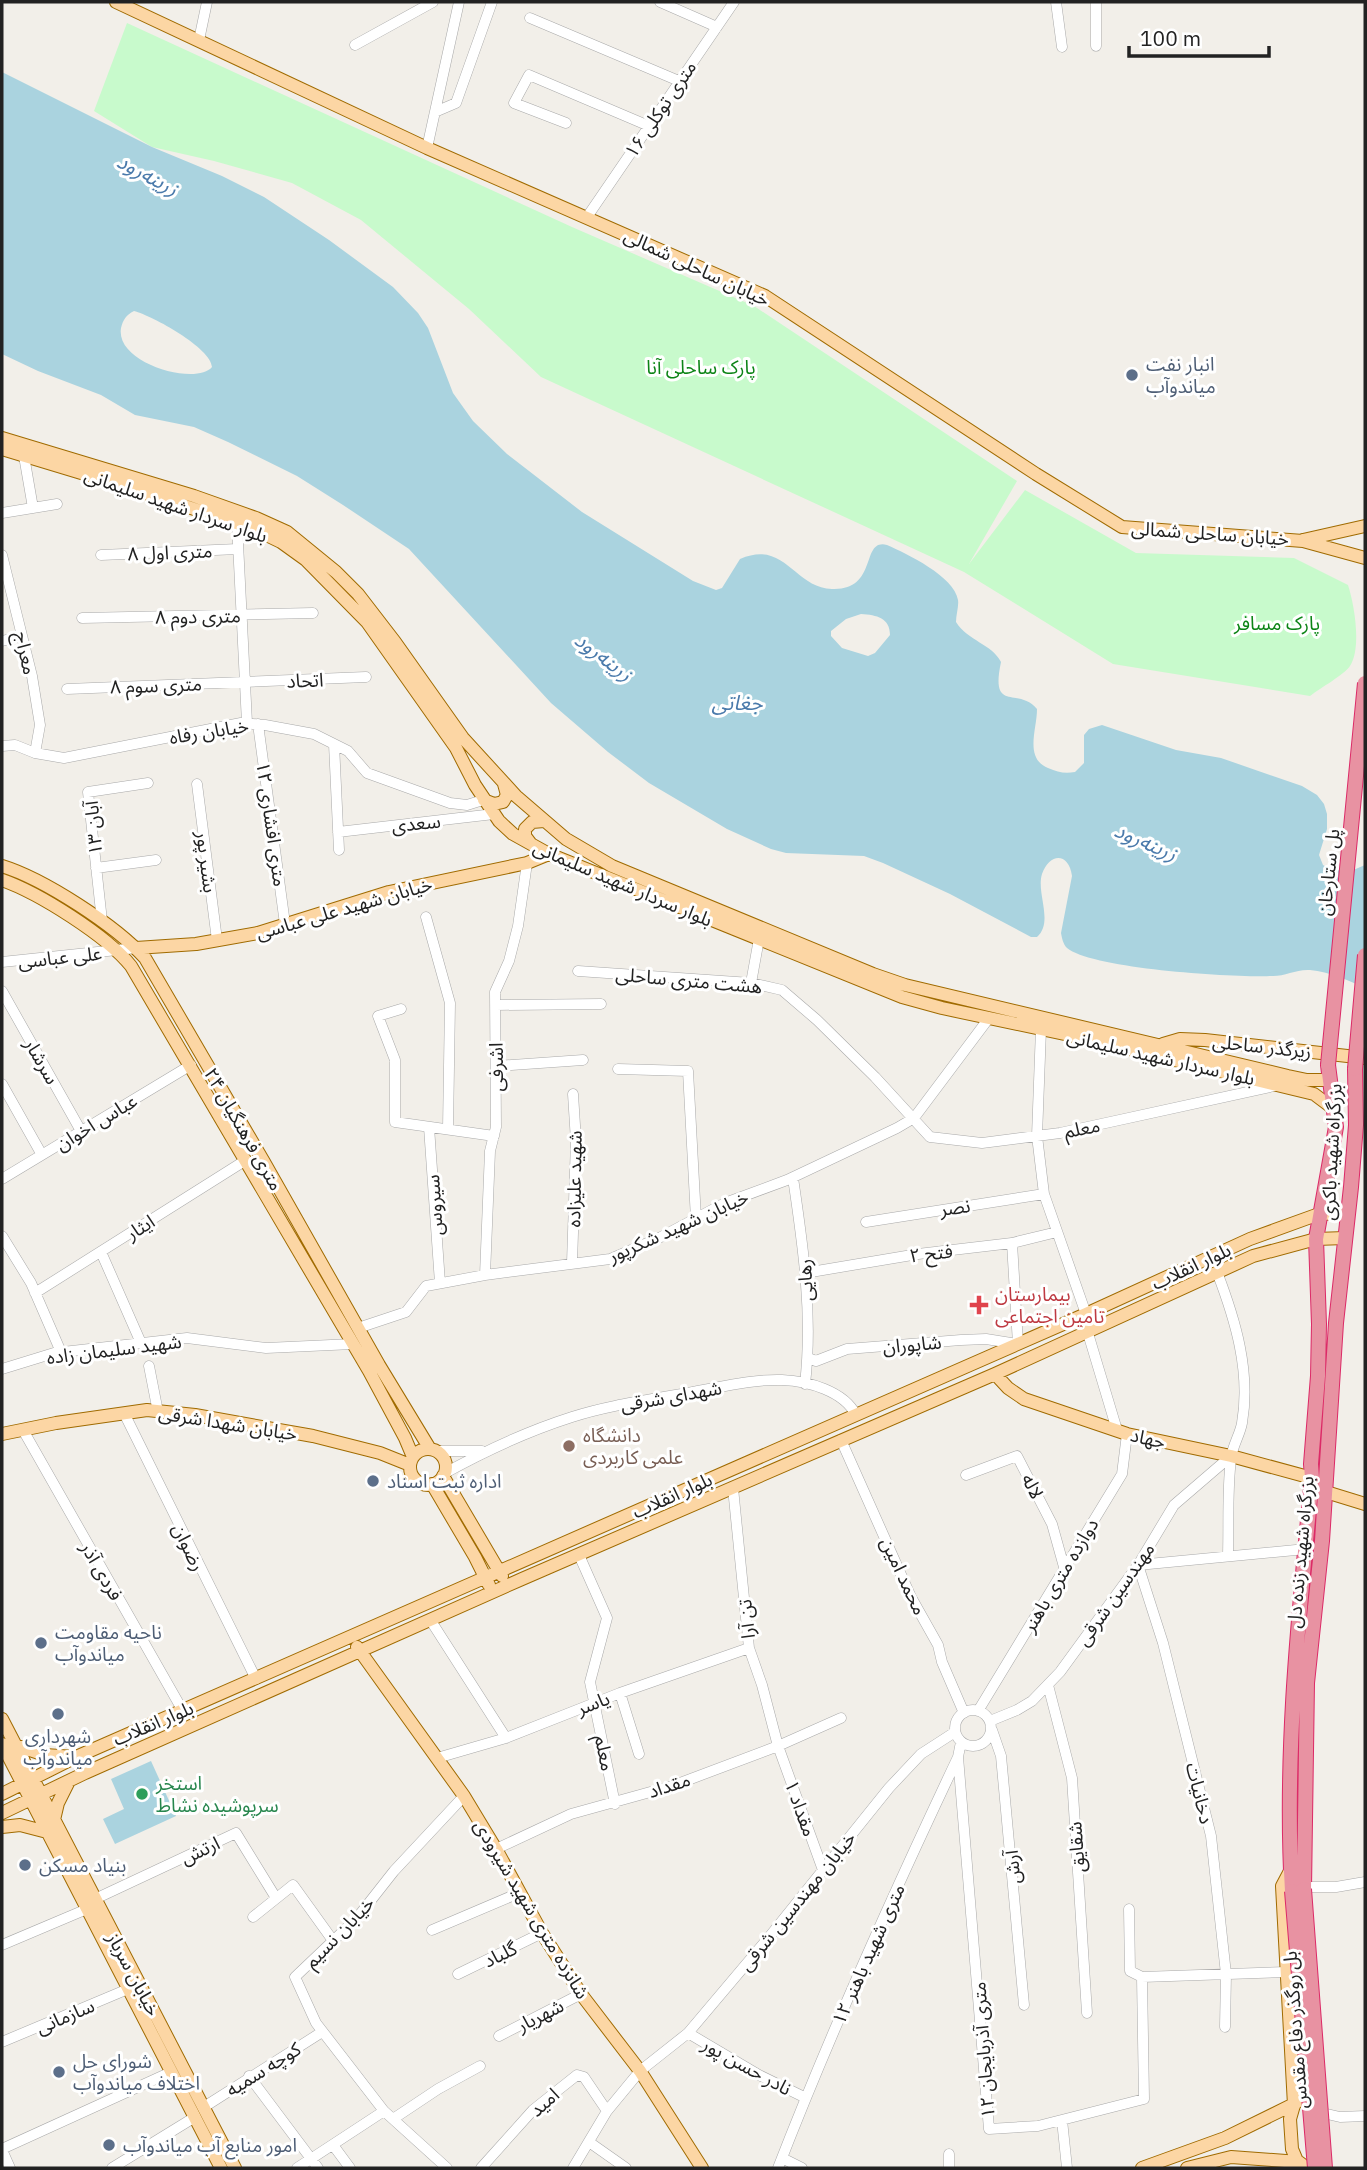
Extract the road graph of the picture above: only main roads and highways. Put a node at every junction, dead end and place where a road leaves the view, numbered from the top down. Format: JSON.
{"nodes":[{"id":1,"x":116,"y":2,"type":"edge"},
{"id":2,"x":2,"y":438,"type":"edge"},
{"id":3,"x":2,"y":449,"type":"edge"},
{"id":4,"x":1365,"y":526,"type":"edge"},
{"id":5,"x":1303,"y":541,"type":"junction"},
{"id":6,"x":1365,"y":558,"type":"edge"},
{"id":7,"x":1365,"y":683,"type":"edge"},
{"id":8,"x":504,"y":784,"type":"junction"},
{"id":9,"x":483,"y":800,"type":"junction"},
{"id":10,"x":544,"y":821,"type":"junction"},
{"id":11,"x":531,"y":844,"type":"junction"},
{"id":12,"x":549,"y":854,"type":"junction"},
{"id":13,"x":2,"y":866,"type":"edge"},
{"id":14,"x":2,"y":880,"type":"edge"},
{"id":15,"x":136,"y":947,"type":"junction"},
{"id":16,"x":1365,"y":955,"type":"edge"},
{"id":17,"x":1159,"y":1045,"type":"junction"},
{"id":18,"x":1365,"y":1058,"type":"edge"},
{"id":19,"x":203,"y":1059,"type":"junction"},
{"id":20,"x":191,"y":1065,"type":"junction"},
{"id":21,"x":1247,"y":1071,"type":"junction"},
{"id":22,"x":1329,"y":1072,"type":"junction"},
{"id":23,"x":1359,"y":1093,"type":"edge"},
{"id":24,"x":1334,"y":1109,"type":"junction"},
{"id":25,"x":1360,"y":1122,"type":"edge"},
{"id":26,"x":1348,"y":1213,"type":"junction"},
{"id":27,"x":1320,"y":1214,"type":"junction"},
{"id":28,"x":1345,"y":1238,"type":"junction"},
{"id":29,"x":1250,"y":1239,"type":"junction"},
{"id":30,"x":1316,"y":1239,"type":"junction"},
{"id":31,"x":1253,"y":1256,"type":"junction"},
{"id":32,"x":995,"y":1374,"type":"junction"},
{"id":33,"x":856,"y":1415,"type":"junction"},
{"id":34,"x":864,"y":1431,"type":"junction"},
{"id":35,"x":2,"y":1434,"type":"edge"},
{"id":36,"x":434,"y":1450,"type":"junction"},
{"id":37,"x":411,"y":1461,"type":"junction"},
{"id":38,"x":444,"y":1475,"type":"junction"},
{"id":39,"x":1312,"y":1478,"type":"junction"},
{"id":40,"x":432,"y":1485,"type":"junction"},
{"id":41,"x":1325,"y":1492,"type":"junction"},
{"id":42,"x":1365,"y":1504,"type":"edge"},
{"id":43,"x":499,"y":1571,"type":"junction"},
{"id":44,"x":485,"y":1577,"type":"junction"},
{"id":45,"x":507,"y":1586,"type":"junction"},
{"id":46,"x":492,"y":1592,"type":"junction"},
{"id":47,"x":352,"y":1637,"type":"junction"},
{"id":48,"x":359,"y":1652,"type":"junction"},
{"id":49,"x":2,"y":1719,"type":"edge"},
{"id":50,"x":2,"y":1744,"type":"edge"},
{"id":51,"x":15,"y":1745,"type":"junction"},
{"id":52,"x":79,"y":1755,"type":"junction"},
{"id":53,"x":90,"y":1771,"type":"junction"},
{"id":54,"x":69,"y":1781,"type":"junction"},
{"id":55,"x":28,"y":1782,"type":"junction"},
{"id":56,"x":2,"y":1794,"type":"edge"},
{"id":57,"x":36,"y":1798,"type":"junction"},
{"id":58,"x":2,"y":1813,"type":"edge"},
{"id":59,"x":54,"y":1820,"type":"junction"},
{"id":60,"x":2,"y":1827,"type":"edge"},
{"id":61,"x":47,"y":1832,"type":"junction"},
{"id":62,"x":1298,"y":1869,"type":"junction"},
{"id":63,"x":1302,"y":1889,"type":"junction"},
{"id":64,"x":91,"y":1904,"type":"junction"},
{"id":65,"x":1320,"y":2068,"type":"junction"},
{"id":66,"x":1292,"y":2074,"type":"junction"},
{"id":67,"x":1294,"y":2105,"type":"junction"},
{"id":68,"x":1324,"y":2109,"type":"junction"},
{"id":69,"x":199,"y":2112,"type":"junction"},
{"id":70,"x":1196,"y":2148,"type":"junction"},
{"id":71,"x":1330,"y":2153,"type":"junction"},
{"id":72,"x":1201,"y":2163,"type":"junction"},
{"id":73,"x":1299,"y":2165,"type":"edge"},
{"id":74,"x":221,"y":2168,"type":"edge"},
{"id":75,"x":235,"y":2168,"type":"edge"},
{"id":76,"x":702,"y":2168,"type":"edge"},
{"id":77,"x":1142,"y":2168,"type":"edge"},
{"id":78,"x":1187,"y":2168,"type":"edge"},
{"id":79,"x":1315,"y":2168,"type":"edge"},
{"id":80,"x":1325,"y":2168,"type":"edge"},
{"id":81,"x":1332,"y":2168,"type":"edge"}],
"edges":[{"from":1,"to":5,"type":"main road","name":"خیابان ساحلی شمالی"},
{"from":2,"to":8,"type":"main road","name":"بلوار سردار شهید سلیمانی"},
{"from":3,"to":9,"type":"main road","name":"بلوار سردار شهید سلیمانی"},
{"from":4,"to":5,"type":"main road"},
{"from":5,"to":6,"type":"main road"},
{"from":7,"to":22,"type":"highway","name":"پل ستارخان","bridge":true},
{"from":8,"to":9,"type":"main road"},
{"from":8,"to":10,"type":"main road","name":"بلوار سردار شهید سلیمانی"},
{"from":9,"to":11,"type":"main road","name":"بلوار سردار شهید سلیمانی"},
{"from":10,"to":11,"type":"main road"},
{"from":10,"to":17,"type":"main road","name":"بلوار سردار شهید سلیمانی"},
{"from":11,"to":12,"type":"main road","name":"بلوار سردار شهید سلیمانی"},
{"from":12,"to":15,"type":"main road","name":"خیابان شهید علی عباسی"},
{"from":12,"to":21,"type":"main road","name":"بلوار سردار شهید سلیمانی"},
{"from":13,"to":15,"type":"main road","name":"۲۴ متری فرهنگیان"},
{"from":14,"to":20,"type":"main road","name":"۲۴ متری فرهنگیان"},
{"from":15,"to":19,"type":"main road","name":"۲۴ متری فرهنگیان"},
{"from":16,"to":23,"type":"highway","name":"بزرگراه شهید باکری","bridge":true},
{"from":17,"to":18,"type":"main road","name":"زیرگذر ساحلی"},
{"from":17,"to":21,"type":"main road","name":"بلوار سردار شهید سلیمانی"},
{"from":19,"to":20,"type":"main road"},
{"from":19,"to":36,"type":"main road","name":"۲۴ متری فرهنگیان"},
{"from":20,"to":37,"type":"main road","name":"۲۴ متری فرهنگیان"},
{"from":21,"to":22,"type":"main road","name":"بلوار سردار شهید سلیمانی"},
{"from":21,"to":24,"type":"main road","name":"بلوار سردار شهید سلیمانی"},
{"from":22,"to":24,"type":"highway","name":"بزرگراه شهید باکری"},
{"from":23,"to":25,"type":"highway","name":"بزرگراه شهید باکری"},
{"from":24,"to":27,"type":"highway","name":"بزرگراه شهید باکری"},
{"from":25,"to":26,"type":"highway","name":"بزرگراه شهید باکری"},
{"from":26,"to":27,"type":"main road","name":"بلوار انقلاب"},
{"from":26,"to":28,"type":"highway","name":"بزرگراه شهید باکری"},
{"from":27,"to":29,"type":"main road","name":"بلوار انقلاب"},
{"from":27,"to":30,"type":"highway","name":"بزرگراه شهید زنده دل"},
{"from":28,"to":30,"type":"main road","name":"بلوار انقلاب"},
{"from":28,"to":41,"type":"highway","name":"بزرگراه شهید زنده دل"},
{"from":29,"to":31,"type":"main road"},
{"from":29,"to":33,"type":"main road","name":"بلوار انقلاب"},
{"from":30,"to":31,"type":"main road","name":"بلوار انقلاب"},
{"from":30,"to":39,"type":"highway","name":"بزرگراه شهید زنده دل"},
{"from":31,"to":32,"type":"main road","name":"بلوار انقلاب"},
{"from":32,"to":34,"type":"main road","name":"بلوار انقلاب"},
{"from":32,"to":39,"type":"main road","name":"جهاد"},
{"from":33,"to":34,"type":"main road"},
{"from":33,"to":43,"type":"main road","name":"بلوار انقلاب"},
{"from":34,"to":45,"type":"main road","name":"بلوار انقلاب"},
{"from":35,"to":37,"type":"main road","name":"خیابان شهدا شرقی"},
{"from":36,"to":37,"type":"main road"},
{"from":36,"to":38,"type":"main road"},
{"from":37,"to":40,"type":"main road"},
{"from":38,"to":40,"type":"main road"},
{"from":38,"to":43,"type":"main road"},
{"from":39,"to":62,"type":"highway","name":"بزرگراه شهید زنده دل"},
{"from":40,"to":44,"type":"main road"},
{"from":41,"to":42,"type":"main road"},
{"from":41,"to":62,"type":"highway","name":"بزرگراه شهید زنده دل"},
{"from":43,"to":44,"type":"main road","name":"بلوار انقلاب"},
{"from":43,"to":45,"type":"main road"},
{"from":44,"to":46,"type":"main road"},
{"from":44,"to":47,"type":"main road","name":"بلوار انقلاب"},
{"from":45,"to":46,"type":"main road","name":"بلوار انقلاب"},
{"from":46,"to":48,"type":"main road","name":"بلوار انقلاب"},
{"from":47,"to":48,"type":"main road","name":"شانزده متری شهید شیرودی"},
{"from":47,"to":52,"type":"main road","name":"بلوار انقلاب"},
{"from":48,"to":53,"type":"main road","name":"بلوار انقلاب"},
{"from":48,"to":76,"type":"main road","name":"شانزده متری شهید شیرودی"},
{"from":49,"to":51,"type":"main road"},
{"from":50,"to":55,"type":"main road"},
{"from":51,"to":52,"type":"main road"},
{"from":51,"to":55,"type":"main road"},
{"from":52,"to":53,"type":"main road"},
{"from":52,"to":55,"type":"main road","name":"بلوار انقلاب"},
{"from":53,"to":54,"type":"main road","name":"بلوار انقلاب"},
{"from":54,"to":57,"type":"main road","name":"بلوار انقلاب"},
{"from":54,"to":59,"type":"main road"},
{"from":55,"to":56,"type":"main road","name":"بلوار انقلاب"},
{"from":55,"to":57,"type":"main road","name":"خیابان سرباز"},
{"from":57,"to":58,"type":"main road","name":"بلوار انقلاب"},
{"from":57,"to":59,"type":"main road","name":"خیابان سرباز"},
{"from":57,"to":61,"type":"main road","name":"خیابان سرباز"},
{"from":59,"to":64,"type":"main road","name":"خیابان سرباز"},
{"from":60,"to":61,"type":"main road"},
{"from":61,"to":64,"type":"main road","name":"خیابان سرباز"},
{"from":62,"to":63,"type":"highway","name":"بزرگراه شهید زنده دل"},
{"from":62,"to":66,"type":"main road","name":"بزرگراه شهید زنده دل"},
{"from":63,"to":65,"type":"main road","name":"بزرگراه شهید زنده دل"},
{"from":63,"to":79,"type":"highway","bridge":true},
{"from":63,"to":80,"type":"highway","name":"بل روگذر دفاع مقدس","bridge":true},
{"from":64,"to":69,"type":"main road","name":"خیابان سرباز"},
{"from":64,"to":69,"type":"main road","name":"خیابان سرباز"},
{"from":65,"to":66,"type":"main road"},
{"from":65,"to":68,"type":"main road","name":"بزرگراه شهید زنده دل"},
{"from":66,"to":67,"type":"main road","name":"بزرگراه شهید زنده دل"},
{"from":67,"to":68,"type":"main road"},
{"from":67,"to":70,"type":"main road"},
{"from":67,"to":73,"type":"main road","name":"بزرگراه شهید زنده دل"},
{"from":68,"to":71,"type":"main road","name":"بزرگراه شهید زنده دل"},
{"from":69,"to":74,"type":"main road","name":"خیابان سرباز"},
{"from":69,"to":75,"type":"main road","name":"خیابان سرباز"},
{"from":70,"to":72,"type":"main road"},
{"from":70,"to":77,"type":"main road"},
{"from":71,"to":73,"type":"main road"},
{"from":71,"to":81,"type":"main road","name":"بزرگراه شهید زنده دل"},
{"from":72,"to":73,"type":"main road"},
{"from":72,"to":78,"type":"main road"}]}
